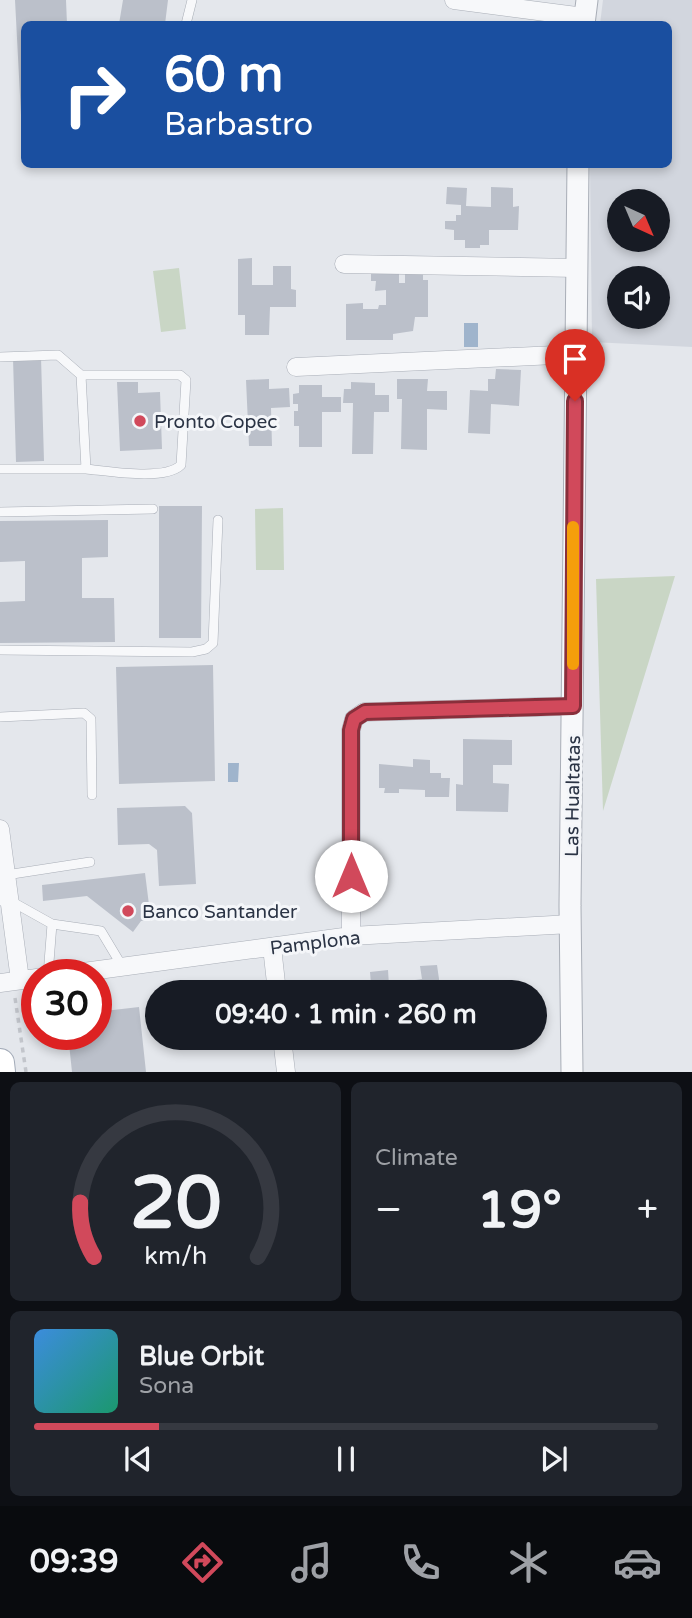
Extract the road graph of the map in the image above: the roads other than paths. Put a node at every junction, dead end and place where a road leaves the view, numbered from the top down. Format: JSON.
{"nodes":[{"id":1,"x":192,"y":0,"type":"edge"},
{"id":2,"x":454,"y":0,"type":"edge"},
{"id":3,"x":585,"y":14,"type":"edge"},
{"id":4,"x":187,"y":21,"type":"edge"},
{"id":5,"x":578,"y":168,"type":"edge"},
{"id":6,"x":344,"y":264,"type":"dead end"},
{"id":7,"x":577,"y":268,"type":"junction"},
{"id":8,"x":576,"y":354,"type":"junction"},
{"id":9,"x":0,"y":357,"type":"edge"},
{"id":10,"x":296,"y":367,"type":"dead end"},
{"id":11,"x":81,"y":375,"type":"junction"},
{"id":12,"x":0,"y":469,"type":"edge"},
{"id":13,"x":86,"y":469,"type":"junction"},
{"id":14,"x":153,"y":509,"type":"dead end"},
{"id":15,"x":0,"y":512,"type":"edge"},
{"id":16,"x":218,"y":520,"type":"dead end"},
{"id":17,"x":0,"y":650,"type":"edge"},
{"id":18,"x":573,"y":706,"type":"junction"},
{"id":19,"x":0,"y":717,"type":"edge"},
{"id":20,"x":92,"y":795,"type":"dead end"},
{"id":21,"x":0,"y":829,"type":"edge"},
{"id":22,"x":90,"y":862,"type":"dead end"},
{"id":23,"x":6,"y":875,"type":"junction"},
{"id":24,"x":4,"y":901,"type":"edge"},
{"id":25,"x":52,"y":924,"type":"junction"},
{"id":26,"x":571,"y":924,"type":"junction"},
{"id":27,"x":351,"y":936,"type":"junction"},
{"id":28,"x":272,"y":947,"type":"junction"},
{"id":29,"x":49,"y":959,"type":"edge"},
{"id":30,"x":122,"y":967,"type":"junction"},
{"id":31,"x":112,"y":968,"type":"edge"},
{"id":32,"x":17,"y":980,"type":"edge"},
{"id":33,"x":276,"y":980,"type":"edge"},
{"id":34,"x":283,"y":1050,"type":"edge"},
{"id":35,"x":0,"y":1063,"type":"edge"},
{"id":36,"x":1,"y":1072,"type":"edge"},
{"id":37,"x":286,"y":1072,"type":"edge"},
{"id":38,"x":572,"y":1072,"type":"edge"}],
"edges":[{"from":1,"to":4,"type":"lane"},
{"from":2,"to":3,"type":"street"},
{"from":5,"to":7,"type":"street","name":"Las Hualtatas"},
{"from":6,"to":7,"type":"street"},
{"from":7,"to":8,"type":"street","name":"Las Hualtatas"},
{"from":8,"to":10,"type":"street"},
{"from":8,"to":18,"type":"street","name":"Las Hualtatas"},
{"from":9,"to":11,"type":"lane"},
{"from":11,"to":13,"type":"lane"},
{"from":11,"to":13,"type":"lane"},
{"from":12,"to":13,"type":"lane"},
{"from":14,"to":15,"type":"lane"},
{"from":16,"to":17,"type":"lane"},
{"from":18,"to":26,"type":"street","name":"Las Hualtatas"},
{"from":18,"to":27,"type":"street"},
{"from":19,"to":20,"type":"lane"},
{"from":21,"to":23,"type":"street"},
{"from":22,"to":23,"type":"lane"},
{"from":23,"to":24,"type":"street"},
{"from":24,"to":25,"type":"lane"},
{"from":24,"to":32,"type":"street"},
{"from":25,"to":29,"type":"lane"},
{"from":25,"to":30,"type":"lane"},
{"from":26,"to":27,"type":"street","name":"Pamplona"},
{"from":26,"to":38,"type":"street","name":"Las Hualtatas"},
{"from":27,"to":28,"type":"street","name":"Pamplona"},
{"from":28,"to":30,"type":"street","name":"Pamplona"},
{"from":28,"to":33,"type":"street"},
{"from":30,"to":31,"type":"street","name":"Pamplona"},
{"from":34,"to":37,"type":"street"},
{"from":35,"to":36,"type":"main road"}]}
